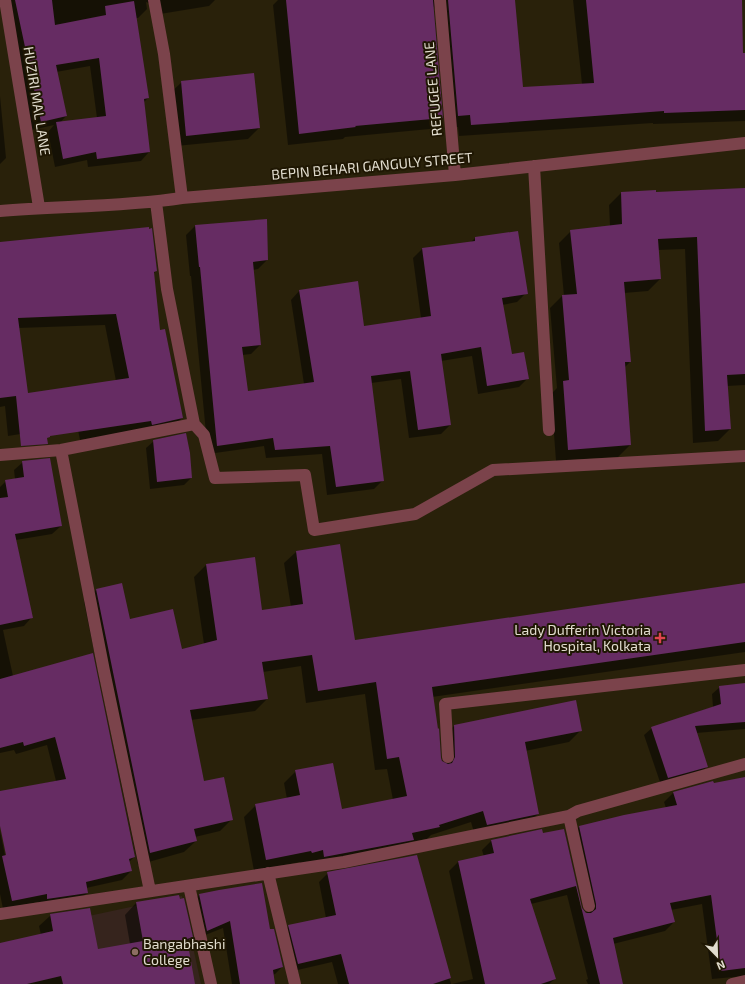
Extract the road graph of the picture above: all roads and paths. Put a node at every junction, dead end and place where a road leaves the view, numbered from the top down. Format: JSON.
{"nodes":[{"id":1,"x":5,"y":0,"type":"edge"},
{"id":2,"x":154,"y":0,"type":"edge"},
{"id":3,"x":440,"y":0,"type":"edge"},
{"id":4,"x":745,"y":143,"type":"edge"},
{"id":5,"x":534,"y":166,"type":"junction"},
{"id":6,"x":456,"y":175,"type":"junction"},
{"id":7,"x":182,"y":198,"type":"junction"},
{"id":8,"x":156,"y":202,"type":"junction"},
{"id":9,"x":39,"y":208,"type":"junction"},
{"id":10,"x":0,"y":211,"type":"edge"},
{"id":11,"x":194,"y":424,"type":"junction"},
{"id":12,"x":549,"y":430,"type":"dead end"},
{"id":13,"x":61,"y":450,"type":"junction"},
{"id":14,"x":0,"y":455,"type":"edge"},
{"id":15,"x":745,"y":456,"type":"edge"},
{"id":16,"x":745,"y":670,"type":"edge"},
{"id":17,"x":448,"y":757,"type":"dead end"},
{"id":18,"x":745,"y":764,"type":"edge"},
{"id":19,"x":569,"y":816,"type":"junction"},
{"id":20,"x":268,"y":873,"type":"junction"},
{"id":21,"x":189,"y":886,"type":"junction"},
{"id":22,"x":150,"y":890,"type":"junction"},
{"id":23,"x":589,"y":906,"type":"dead end"},
{"id":24,"x":0,"y":914,"type":"edge"},
{"id":25,"x":745,"y":981,"type":"edge"},
{"id":26,"x":211,"y":984,"type":"edge"},
{"id":27,"x":295,"y":984,"type":"edge"},
{"id":28,"x":732,"y":984,"type":"edge"}],
"edges":[{"from":1,"to":9,"type":"street","name":"HUZIRI MAL LANE"},
{"from":2,"to":7,"type":"street"},
{"from":3,"to":6,"type":"street","name":"REFUGEE LANE"},
{"from":4,"to":5,"type":"street","name":"BEPIN BEHARI GANGULY STREET"},
{"from":5,"to":6,"type":"street","name":"BEPIN BEHARI GANGULY STREET"},
{"from":5,"to":12,"type":"street"},
{"from":6,"to":7,"type":"street","name":"BEPIN BEHARI GANGULY STREET"},
{"from":7,"to":8,"type":"street","name":"BEPIN BEHARI GANGULY STREET"},
{"from":8,"to":9,"type":"street","name":"BEPIN BEHARI GANGULY STREET"},
{"from":8,"to":11,"type":"street"},
{"from":9,"to":10,"type":"street","name":"BEPIN BEHARI GANGULY STREET"},
{"from":11,"to":13,"type":"street"},
{"from":11,"to":15,"type":"street"},
{"from":13,"to":14,"type":"street"},
{"from":13,"to":22,"type":"street"},
{"from":16,"to":17,"type":"street"},
{"from":18,"to":19,"type":"street"},
{"from":19,"to":20,"type":"street"},
{"from":19,"to":23,"type":"street"},
{"from":20,"to":21,"type":"street"},
{"from":20,"to":27,"type":"street"},
{"from":21,"to":22,"type":"street"},
{"from":21,"to":26,"type":"street"},
{"from":22,"to":24,"type":"street"},
{"from":25,"to":28,"type":"street"}]}
